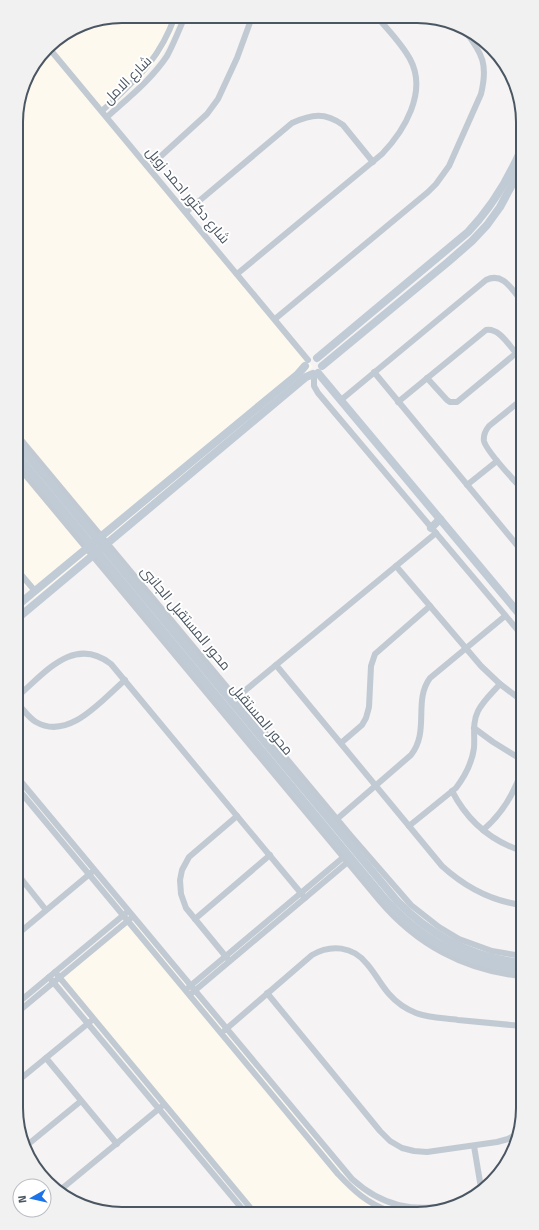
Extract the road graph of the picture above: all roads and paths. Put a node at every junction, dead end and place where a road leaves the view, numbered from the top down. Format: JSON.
{"nodes":[{"id":1,"x":173,"y":23,"type":"edge"},
{"id":2,"x":181,"y":23,"type":"edge"},
{"id":3,"x":250,"y":23,"type":"edge"},
{"id":4,"x":382,"y":23,"type":"edge"},
{"id":5,"x":470,"y":38,"type":"edge"},
{"id":6,"x":52,"y":52,"type":"edge"},
{"id":7,"x":102,"y":111,"type":"junction"},
{"id":8,"x":107,"y":117,"type":"junction"},
{"id":9,"x":516,"y":160,"type":"edge"},
{"id":10,"x":373,"y":162,"type":"junction"},
{"id":11,"x":149,"y":167,"type":"junction"},
{"id":12,"x":516,"y":177,"type":"edge"},
{"id":13,"x":186,"y":212,"type":"junction"},
{"id":14,"x":237,"y":274,"type":"junction"},
{"id":15,"x":516,"y":294,"type":"edge"},
{"id":16,"x":275,"y":319,"type":"junction"},
{"id":17,"x":516,"y":350,"type":"edge"},
{"id":18,"x":516,"y":354,"type":"edge"},
{"id":19,"x":307,"y":363,"type":"junction"},
{"id":20,"x":317,"y":369,"type":"junction"},
{"id":21,"x":374,"y":372,"type":"junction"},
{"id":22,"x":427,"y":378,"type":"junction"},
{"id":23,"x":341,"y":400,"type":"junction"},
{"id":24,"x":398,"y":402,"type":"junction"},
{"id":25,"x":516,"y":404,"type":"edge"},
{"id":26,"x":258,"y":413,"type":"junction"},
{"id":27,"x":23,"y":443,"type":"edge"},
{"id":28,"x":23,"y":451,"type":"edge"},
{"id":29,"x":497,"y":461,"type":"junction"},
{"id":30,"x":23,"y":462,"type":"edge"},
{"id":31,"x":23,"y":471,"type":"edge"},
{"id":32,"x":515,"y":482,"type":"edge"},
{"id":33,"x":467,"y":485,"type":"junction"},
{"id":34,"x":440,"y":520,"type":"junction"},
{"id":35,"x":433,"y":530,"type":"junction"},
{"id":36,"x":94,"y":542,"type":"junction"},
{"id":37,"x":516,"y":544,"type":"edge"},
{"id":38,"x":100,"y":549,"type":"junction"},
{"id":39,"x":396,"y":566,"type":"junction"},
{"id":40,"x":23,"y":577,"type":"edge"},
{"id":41,"x":34,"y":591,"type":"junction"},
{"id":42,"x":23,"y":601,"type":"edge"},
{"id":43,"x":430,"y":606,"type":"junction"},
{"id":44,"x":516,"y":610,"type":"edge"},
{"id":45,"x":23,"y":614,"type":"edge"},
{"id":46,"x":505,"y":616,"type":"junction"},
{"id":47,"x":516,"y":628,"type":"edge"},
{"id":48,"x":466,"y":648,"type":"junction"},
{"id":49,"x":276,"y":665,"type":"junction"},
{"id":50,"x":125,"y":680,"type":"junction"},
{"id":51,"x":500,"y":684,"type":"junction"},
{"id":52,"x":23,"y":692,"type":"edge"},
{"id":53,"x":516,"y":696,"type":"edge"},
{"id":54,"x":236,"y":698,"type":"junction"},
{"id":55,"x":23,"y":709,"type":"edge"},
{"id":56,"x":474,"y":728,"type":"junction"},
{"id":57,"x":341,"y":743,"type":"junction"},
{"id":58,"x":516,"y":756,"type":"edge"},
{"id":59,"x":23,"y":784,"type":"edge"},
{"id":60,"x":376,"y":786,"type":"junction"},
{"id":61,"x":516,"y":787,"type":"edge"},
{"id":62,"x":452,"y":791,"type":"junction"},
{"id":63,"x":23,"y":796,"type":"edge"},
{"id":64,"x":237,"y":816,"type":"junction"},
{"id":65,"x":337,"y":819,"type":"junction"},
{"id":66,"x":409,"y":826,"type":"junction"},
{"id":67,"x":482,"y":830,"type":"junction"},
{"id":68,"x":349,"y":838,"type":"junction"},
{"id":69,"x":516,"y":848,"type":"edge"},
{"id":70,"x":270,"y":855,"type":"junction"},
{"id":71,"x":350,"y":856,"type":"junction"},
{"id":72,"x":95,"y":870,"type":"junction"},
{"id":73,"x":89,"y":875,"type":"junction"},
{"id":74,"x":23,"y":881,"type":"edge"},
{"id":75,"x":303,"y":895,"type":"junction"},
{"id":76,"x":516,"y":904,"type":"edge"},
{"id":77,"x":46,"y":910,"type":"junction"},
{"id":78,"x":129,"y":911,"type":"junction"},
{"id":79,"x":123,"y":915,"type":"junction"},
{"id":80,"x":133,"y":916,"type":"junction"},
{"id":81,"x":195,"y":919,"type":"junction"},
{"id":82,"x":128,"y":921,"type":"junction"},
{"id":83,"x":23,"y":930,"type":"edge"},
{"id":84,"x":516,"y":955,"type":"edge"},
{"id":85,"x":228,"y":958,"type":"junction"},
{"id":86,"x":516,"y":962,"type":"edge"},
{"id":87,"x":516,"y":969,"type":"edge"},
{"id":88,"x":57,"y":975,"type":"junction"},
{"id":89,"x":516,"y":975,"type":"edge"},
{"id":90,"x":49,"y":977,"type":"junction"},
{"id":91,"x":54,"y":982,"type":"junction"},
{"id":92,"x":193,"y":988,"type":"junction"},
{"id":93,"x":187,"y":992,"type":"junction"},
{"id":94,"x":267,"y":993,"type":"junction"},
{"id":95,"x":23,"y":999,"type":"edge"},
{"id":96,"x":23,"y":1008,"type":"edge"},
{"id":97,"x":93,"y":1018,"type":"junction"},
{"id":98,"x":88,"y":1023,"type":"junction"},
{"id":99,"x":516,"y":1025,"type":"edge"},
{"id":100,"x":226,"y":1028,"type":"junction"},
{"id":101,"x":221,"y":1033,"type":"junction"},
{"id":102,"x":46,"y":1058,"type":"junction"},
{"id":103,"x":23,"y":1077,"type":"edge"},
{"id":104,"x":81,"y":1101,"type":"junction"},
{"id":105,"x":164,"y":1104,"type":"junction"},
{"id":106,"x":159,"y":1109,"type":"junction"},
{"id":107,"x":512,"y":1136,"type":"edge"},
{"id":108,"x":30,"y":1143,"type":"edge"},
{"id":109,"x":117,"y":1144,"type":"junction"},
{"id":110,"x":474,"y":1146,"type":"junction"},
{"id":111,"x":480,"y":1184,"type":"edge"},
{"id":112,"x":63,"y":1187,"type":"edge"},
{"id":113,"x":241,"y":1207,"type":"edge"},
{"id":114,"x":250,"y":1207,"type":"edge"},
{"id":115,"x":380,"y":1207,"type":"edge"},
{"id":116,"x":407,"y":1207,"type":"edge"}],
"edges":[{"from":1,"to":7,"type":"street","name":"شارع الامل"},
{"from":2,"to":8,"type":"street","name":"شارع الامل"},
{"from":3,"to":11,"type":"street"},
{"from":4,"to":10,"type":"street"},
{"from":5,"to":16,"type":"street"},
{"from":6,"to":7,"type":"street","name":"شارع دكتور احمد زويل"},
{"from":7,"to":8,"type":"street","name":"شارع دكتور احمد زويل"},
{"from":8,"to":11,"type":"street","name":"شارع دكتور احمد زويل"},
{"from":9,"to":20,"type":"street"},
{"from":10,"to":13,"type":"street"},
{"from":10,"to":14,"type":"street"},
{"from":11,"to":13,"type":"street","name":"شارع دكتور احمد زويل"},
{"from":12,"to":20,"type":"street"},
{"from":13,"to":14,"type":"street","name":"شارع دكتور احمد زويل"},
{"from":14,"to":16,"type":"street","name":"شارع دكتور احمد زويل"},
{"from":15,"to":21,"type":"street"},
{"from":16,"to":19,"type":"street","name":"شارع دكتور احمد زويل"},
{"from":17,"to":22,"type":"street"},
{"from":18,"to":22,"type":"street"},
{"from":19,"to":20,"type":"street"},
{"from":19,"to":20,"type":"street"},
{"from":19,"to":26,"type":"street"},
{"from":20,"to":23,"type":"street"},
{"from":20,"to":26,"type":"street"},
{"from":20,"to":35,"type":"street"},
{"from":21,"to":23,"type":"street"},
{"from":21,"to":24,"type":"street"},
{"from":22,"to":24,"type":"street"},
{"from":23,"to":34,"type":"street"},
{"from":24,"to":33,"type":"street"},
{"from":25,"to":29,"type":"street"},
{"from":26,"to":36,"type":"street"},
{"from":26,"to":38,"type":"street"},
{"from":27,"to":36,"type":"street","name":"محور المستقبل الجانبى"},
{"from":28,"to":36,"type":"street","name":"محور المستقبل"},
{"from":29,"to":32,"type":"street"},
{"from":29,"to":33,"type":"street"},
{"from":30,"to":36,"type":"street","name":"محور المستقبل"},
{"from":31,"to":36,"type":"street","name":"محور المستقبل الجانبى"},
{"from":33,"to":37,"type":"street"},
{"from":34,"to":35,"type":"street"},
{"from":34,"to":44,"type":"street"},
{"from":35,"to":39,"type":"street"},
{"from":35,"to":46,"type":"street"},
{"from":36,"to":38,"type":"street","name":"محور المستقبل"},
{"from":36,"to":38,"type":"street","name":"محور المستقبل الجانبى"},
{"from":36,"to":41,"type":"street"},
{"from":38,"to":45,"type":"street"},
{"from":38,"to":54,"type":"street","name":"محور المستقبل الجانبى"},
{"from":38,"to":68,"type":"street","name":"محور المستقبل"},
{"from":38,"to":71,"type":"street","name":"محور المستقبل"},
{"from":39,"to":43,"type":"street"},
{"from":39,"to":49,"type":"street"},
{"from":40,"to":41,"type":"street"},
{"from":41,"to":42,"type":"street"},
{"from":43,"to":48,"type":"street"},
{"from":43,"to":57,"type":"street"},
{"from":46,"to":47,"type":"street"},
{"from":46,"to":48,"type":"street"},
{"from":48,"to":51,"type":"street"},
{"from":48,"to":60,"type":"street"},
{"from":49,"to":54,"type":"street"},
{"from":49,"to":57,"type":"street"},
{"from":50,"to":52,"type":"street"},
{"from":50,"to":55,"type":"street"},
{"from":50,"to":64,"type":"street"},
{"from":51,"to":53,"type":"street"},
{"from":51,"to":56,"type":"street"},
{"from":54,"to":65,"type":"street","name":"محور المستقبل الجانبى"},
{"from":56,"to":58,"type":"street"},
{"from":56,"to":62,"type":"street"},
{"from":57,"to":60,"type":"street"},
{"from":59,"to":72,"type":"street"},
{"from":60,"to":65,"type":"street"},
{"from":60,"to":66,"type":"street"},
{"from":61,"to":67,"type":"street"},
{"from":62,"to":66,"type":"street"},
{"from":62,"to":67,"type":"street"},
{"from":63,"to":73,"type":"street"},
{"from":64,"to":70,"type":"street"},
{"from":64,"to":81,"type":"street"},
{"from":65,"to":68,"type":"street","name":"محور المستقبل الجانبى"},
{"from":66,"to":76,"type":"street"},
{"from":67,"to":69,"type":"street"},
{"from":68,"to":71,"type":"street","name":"محور المستقبل"},
{"from":68,"to":84,"type":"street","name":"محور المستقبل الجانبى"},
{"from":70,"to":75,"type":"street"},
{"from":70,"to":81,"type":"street"},
{"from":71,"to":75,"type":"street"},
{"from":71,"to":86,"type":"street","name":"محور المستقبل"},
{"from":71,"to":87,"type":"street","name":"محور المستقبل"},
{"from":71,"to":89,"type":"street"},
{"from":72,"to":73,"type":"street"},
{"from":72,"to":78,"type":"street"},
{"from":73,"to":77,"type":"street"},
{"from":73,"to":79,"type":"street"},
{"from":74,"to":77,"type":"street"},
{"from":75,"to":85,"type":"street"},
{"from":77,"to":83,"type":"street"},
{"from":78,"to":79,"type":"street"},
{"from":78,"to":80,"type":"street"},
{"from":79,"to":82,"type":"street"},
{"from":79,"to":88,"type":"street"},
{"from":80,"to":82,"type":"street"},
{"from":80,"to":92,"type":"street"},
{"from":81,"to":85,"type":"street"},
{"from":82,"to":88,"type":"street"},
{"from":82,"to":93,"type":"street"},
{"from":85,"to":92,"type":"street"},
{"from":88,"to":90,"type":"street"},
{"from":88,"to":91,"type":"street"},
{"from":88,"to":97,"type":"street"},
{"from":90,"to":91,"type":"street"},
{"from":90,"to":95,"type":"street"},
{"from":91,"to":96,"type":"street"},
{"from":91,"to":98,"type":"street"},
{"from":92,"to":93,"type":"street"},
{"from":92,"to":100,"type":"street"},
{"from":93,"to":101,"type":"street"},
{"from":94,"to":99,"type":"street"},
{"from":94,"to":100,"type":"street"},
{"from":94,"to":110,"type":"street"},
{"from":97,"to":98,"type":"street"},
{"from":97,"to":105,"type":"street"},
{"from":98,"to":102,"type":"street"},
{"from":98,"to":106,"type":"street"},
{"from":100,"to":101,"type":"street"},
{"from":100,"to":116,"type":"street"},
{"from":101,"to":115,"type":"street"},
{"from":102,"to":103,"type":"street"},
{"from":102,"to":104,"type":"street"},
{"from":104,"to":108,"type":"street"},
{"from":104,"to":109,"type":"street"},
{"from":105,"to":106,"type":"street"},
{"from":105,"to":114,"type":"street"},
{"from":106,"to":109,"type":"street"},
{"from":106,"to":113,"type":"street"},
{"from":107,"to":110,"type":"street"},
{"from":109,"to":112,"type":"street"},
{"from":110,"to":111,"type":"street"}]}
